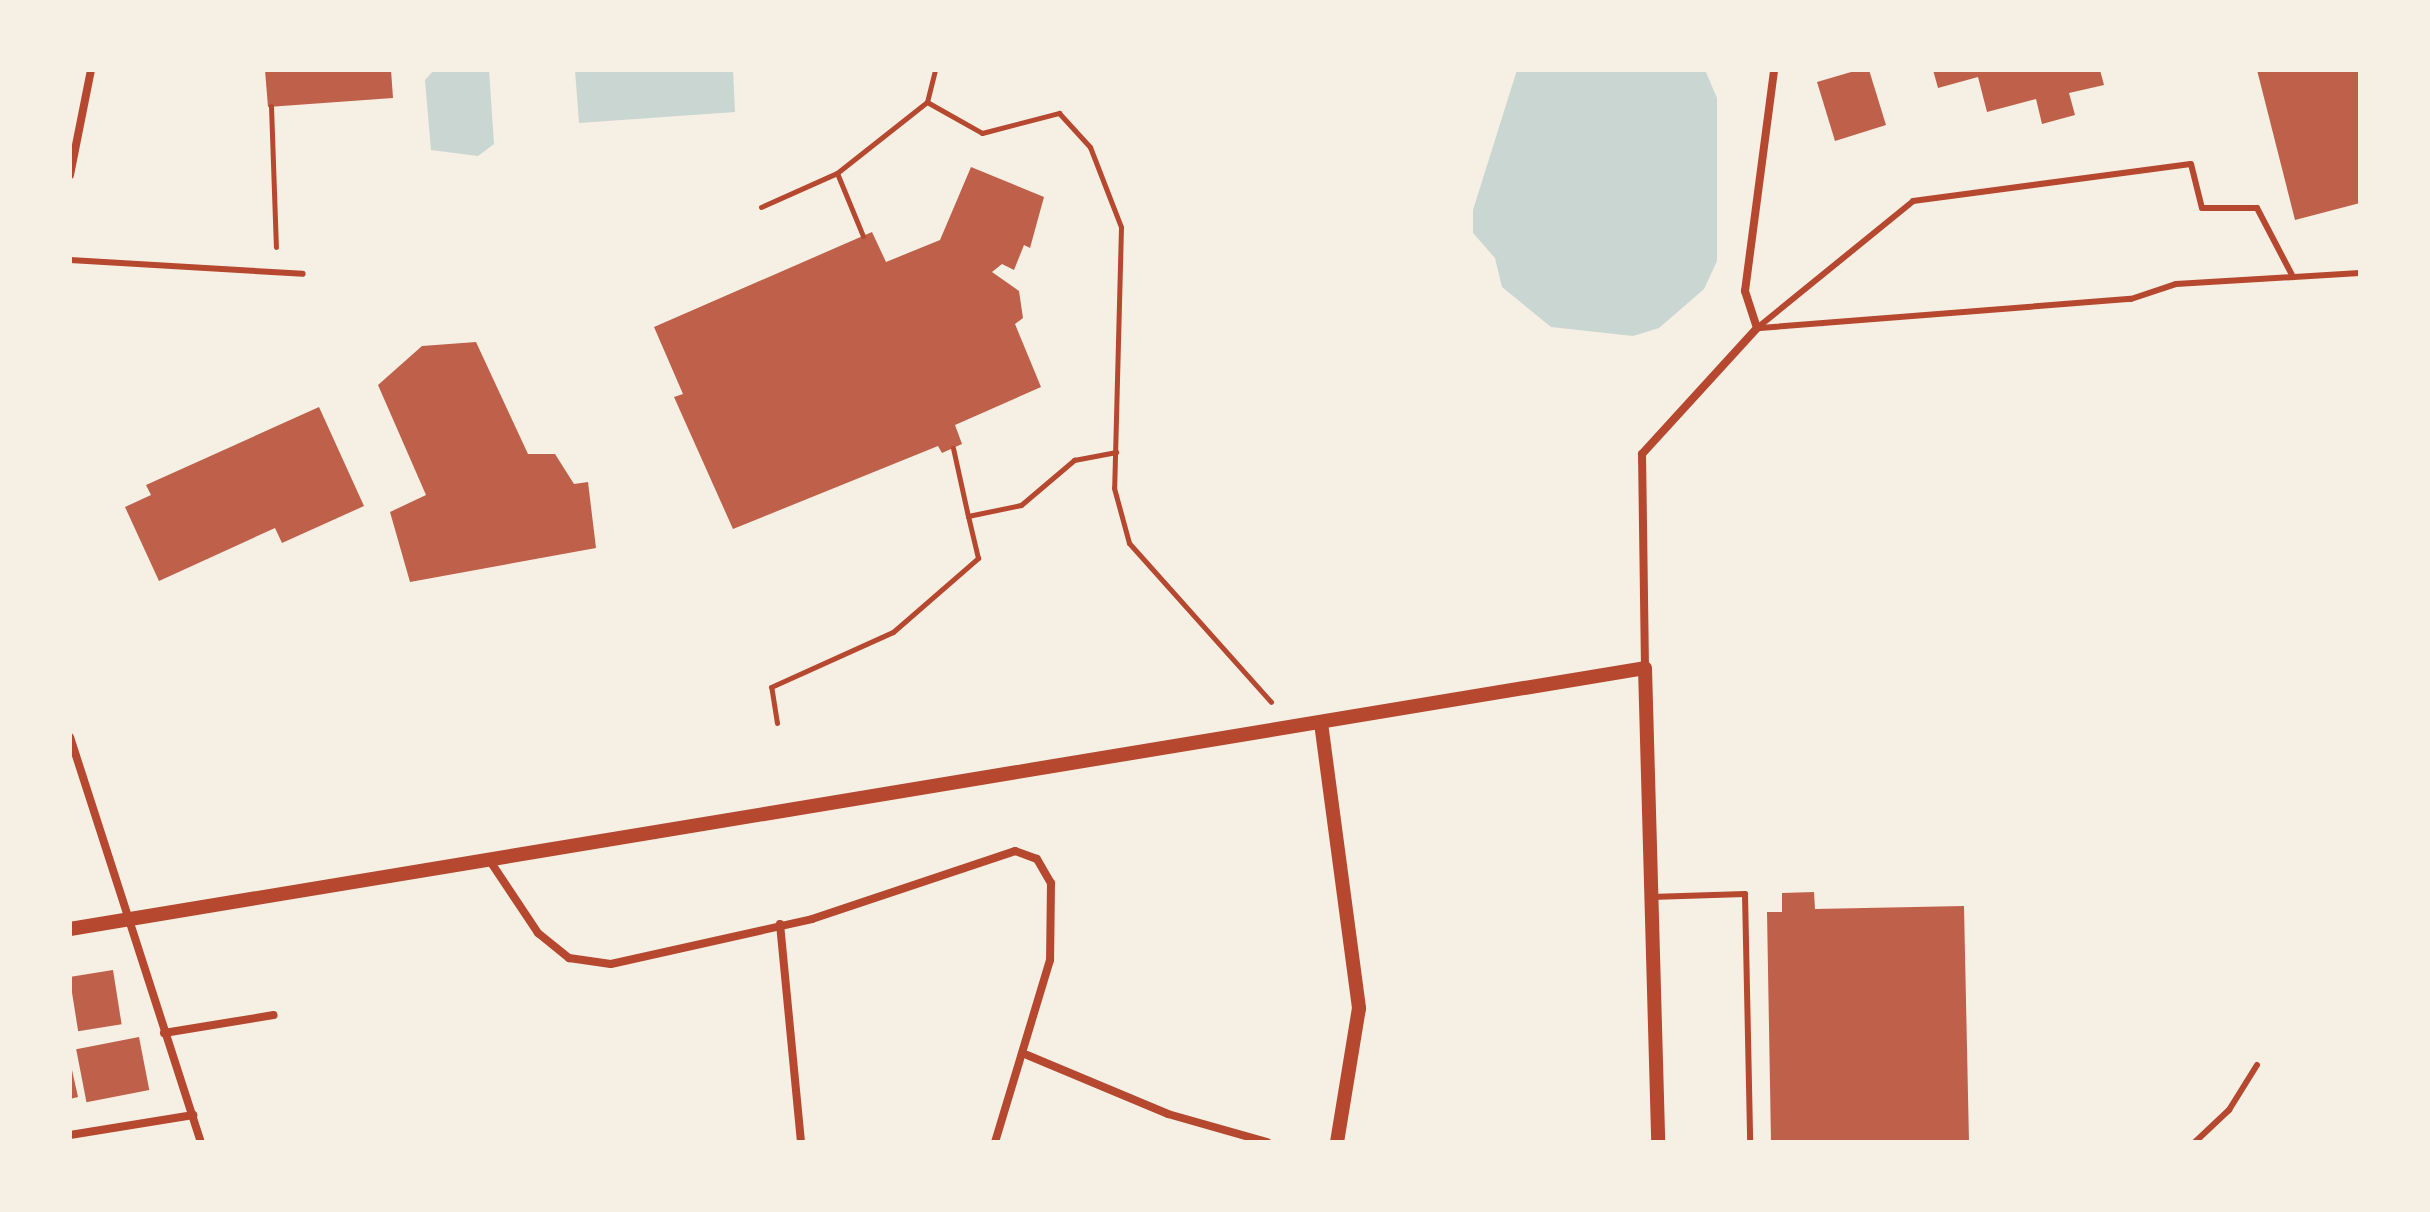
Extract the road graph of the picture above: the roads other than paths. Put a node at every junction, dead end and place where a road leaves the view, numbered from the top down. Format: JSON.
{"nodes":[{"id":1,"x":91,"y":70,"type":"edge"},
{"id":2,"x":1774,"y":70,"type":"edge"},
{"id":3,"x":70,"y":175,"type":"edge"},
{"id":4,"x":70,"y":260,"type":"edge"},
{"id":5,"x":2360,"y":273,"type":"edge"},
{"id":6,"x":303,"y":274,"type":"dead end"},
{"id":7,"x":2293,"y":277,"type":"junction"},
{"id":8,"x":1757,"y":328,"type":"junction"},
{"id":9,"x":1645,"y":668,"type":"junction"},
{"id":10,"x":1321,"y":723,"type":"junction"},
{"id":11,"x":70,"y":737,"type":"edge"},
{"id":12,"x":490,"y":861,"type":"junction"},
{"id":13,"x":1651,"y":897,"type":"junction"},
{"id":14,"x":127,"y":920,"type":"junction"},
{"id":15,"x":780,"y":924,"type":"junction"},
{"id":16,"x":70,"y":929,"type":"edge"},
{"id":17,"x":274,"y":1015,"type":"dead end"},
{"id":18,"x":164,"y":1033,"type":"junction"},
{"id":19,"x":1027,"y":1055,"type":"junction"},
{"id":20,"x":2257,"y":1065,"type":"dead end"},
{"id":21,"x":193,"y":1115,"type":"junction"},
{"id":22,"x":70,"y":1135,"type":"edge"},
{"id":23,"x":201,"y":1142,"type":"edge"},
{"id":24,"x":801,"y":1142,"type":"edge"},
{"id":25,"x":995,"y":1142,"type":"edge"},
{"id":26,"x":1267,"y":1142,"type":"edge"},
{"id":27,"x":1337,"y":1142,"type":"edge"},
{"id":28,"x":1658,"y":1142,"type":"edge"},
{"id":29,"x":1750,"y":1142,"type":"edge"},
{"id":30,"x":2195,"y":1142,"type":"edge"}],
"edges":[{"from":1,"to":3,"type":"street"},
{"from":2,"to":8,"type":"street"},
{"from":4,"to":6,"type":"lane"},
{"from":5,"to":7,"type":"lane"},
{"from":7,"to":8,"type":"lane"},
{"from":7,"to":8,"type":"lane"},
{"from":8,"to":9,"type":"street"},
{"from":9,"to":10,"type":"street"},
{"from":9,"to":13,"type":"street"},
{"from":10,"to":12,"type":"street"},
{"from":10,"to":27,"type":"street"},
{"from":11,"to":14,"type":"street"},
{"from":12,"to":14,"type":"street"},
{"from":12,"to":15,"type":"street"},
{"from":13,"to":28,"type":"street"},
{"from":13,"to":29,"type":"lane"},
{"from":14,"to":16,"type":"street"},
{"from":14,"to":18,"type":"street"},
{"from":15,"to":19,"type":"street"},
{"from":15,"to":24,"type":"street"},
{"from":17,"to":18,"type":"street"},
{"from":18,"to":21,"type":"street"},
{"from":19,"to":25,"type":"street"},
{"from":19,"to":26,"type":"street"},
{"from":20,"to":30,"type":"lane"},
{"from":21,"to":22,"type":"street"},
{"from":21,"to":23,"type":"street"}]}
